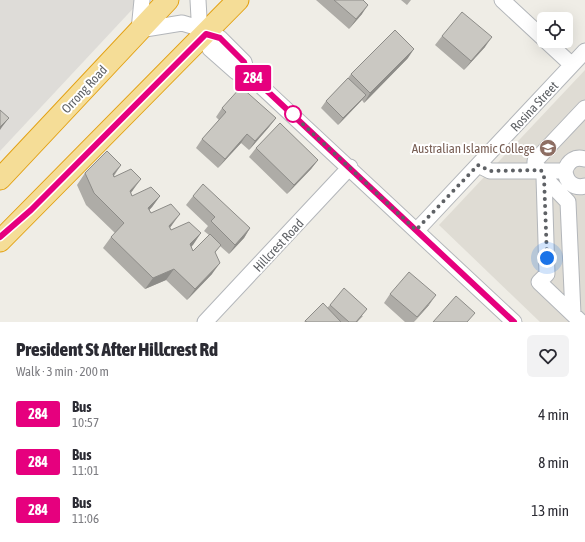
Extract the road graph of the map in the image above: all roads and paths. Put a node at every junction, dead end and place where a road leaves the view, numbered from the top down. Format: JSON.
{"nodes":[{"id":1,"x":142,"y":0,"type":"edge"},
{"id":2,"x":168,"y":0,"type":"edge"},
{"id":3,"x":198,"y":0,"type":"edge"},
{"id":4,"x":238,"y":0,"type":"edge"},
{"id":5,"x":502,"y":0,"type":"edge"},
{"id":6,"x":139,"y":30,"type":"junction"},
{"id":7,"x":537,"y":32,"type":"edge"},
{"id":8,"x":206,"y":34,"type":"junction"},
{"id":9,"x":554,"y":48,"type":"edge"},
{"id":10,"x":585,"y":51,"type":"edge"},
{"id":11,"x":572,"y":65,"type":"junction"},
{"id":12,"x":585,"y":108,"type":"edge"},
{"id":13,"x":585,"y":159,"type":"edge"},
{"id":14,"x":478,"y":165,"type":"junction"},
{"id":15,"x":350,"y":167,"type":"junction"},
{"id":16,"x":565,"y":171,"type":"junction"},
{"id":17,"x":540,"y":173,"type":"junction"},
{"id":18,"x":0,"y":179,"type":"edge"},
{"id":19,"x":585,"y":186,"type":"edge"},
{"id":20,"x":31,"y":210,"type":"junction"},
{"id":21,"x":416,"y":230,"type":"junction"},
{"id":22,"x":0,"y":237,"type":"edge"},
{"id":23,"x":0,"y":241,"type":"edge"},
{"id":24,"x":581,"y":319,"type":"edge"},
{"id":25,"x":205,"y":322,"type":"edge"},
{"id":26,"x":514,"y":322,"type":"edge"}],
"edges":[{"from":1,"to":6,"type":"street"},
{"from":2,"to":6,"type":"highway","name":"Orrong Road"},
{"from":3,"to":8,"type":"street"},
{"from":4,"to":8,"type":"highway"},
{"from":5,"to":7,"type":"street"},
{"from":6,"to":8,"type":"street"},
{"from":6,"to":18,"type":"highway","name":"Orrong Road"},
{"from":8,"to":15,"type":"street"},
{"from":8,"to":20,"type":"highway"},
{"from":9,"to":11,"type":"street"},
{"from":10,"to":11,"type":"street","name":"Rosina Street"},
{"from":11,"to":14,"type":"street","name":"Rosina Street"},
{"from":12,"to":17,"type":"street"},
{"from":13,"to":16,"type":"street"},
{"from":14,"to":17,"type":"street"},
{"from":14,"to":21,"type":"street","name":"Rosina Street"},
{"from":15,"to":21,"type":"street"},
{"from":15,"to":25,"type":"street","name":"Hillcrest Road"},
{"from":16,"to":17,"type":"street"},
{"from":16,"to":19,"type":"street"},
{"from":17,"to":24,"type":"street"},
{"from":17,"to":24,"type":"street"},
{"from":20,"to":22,"type":"street"},
{"from":20,"to":23,"type":"highway"},
{"from":21,"to":26,"type":"street"}]}
